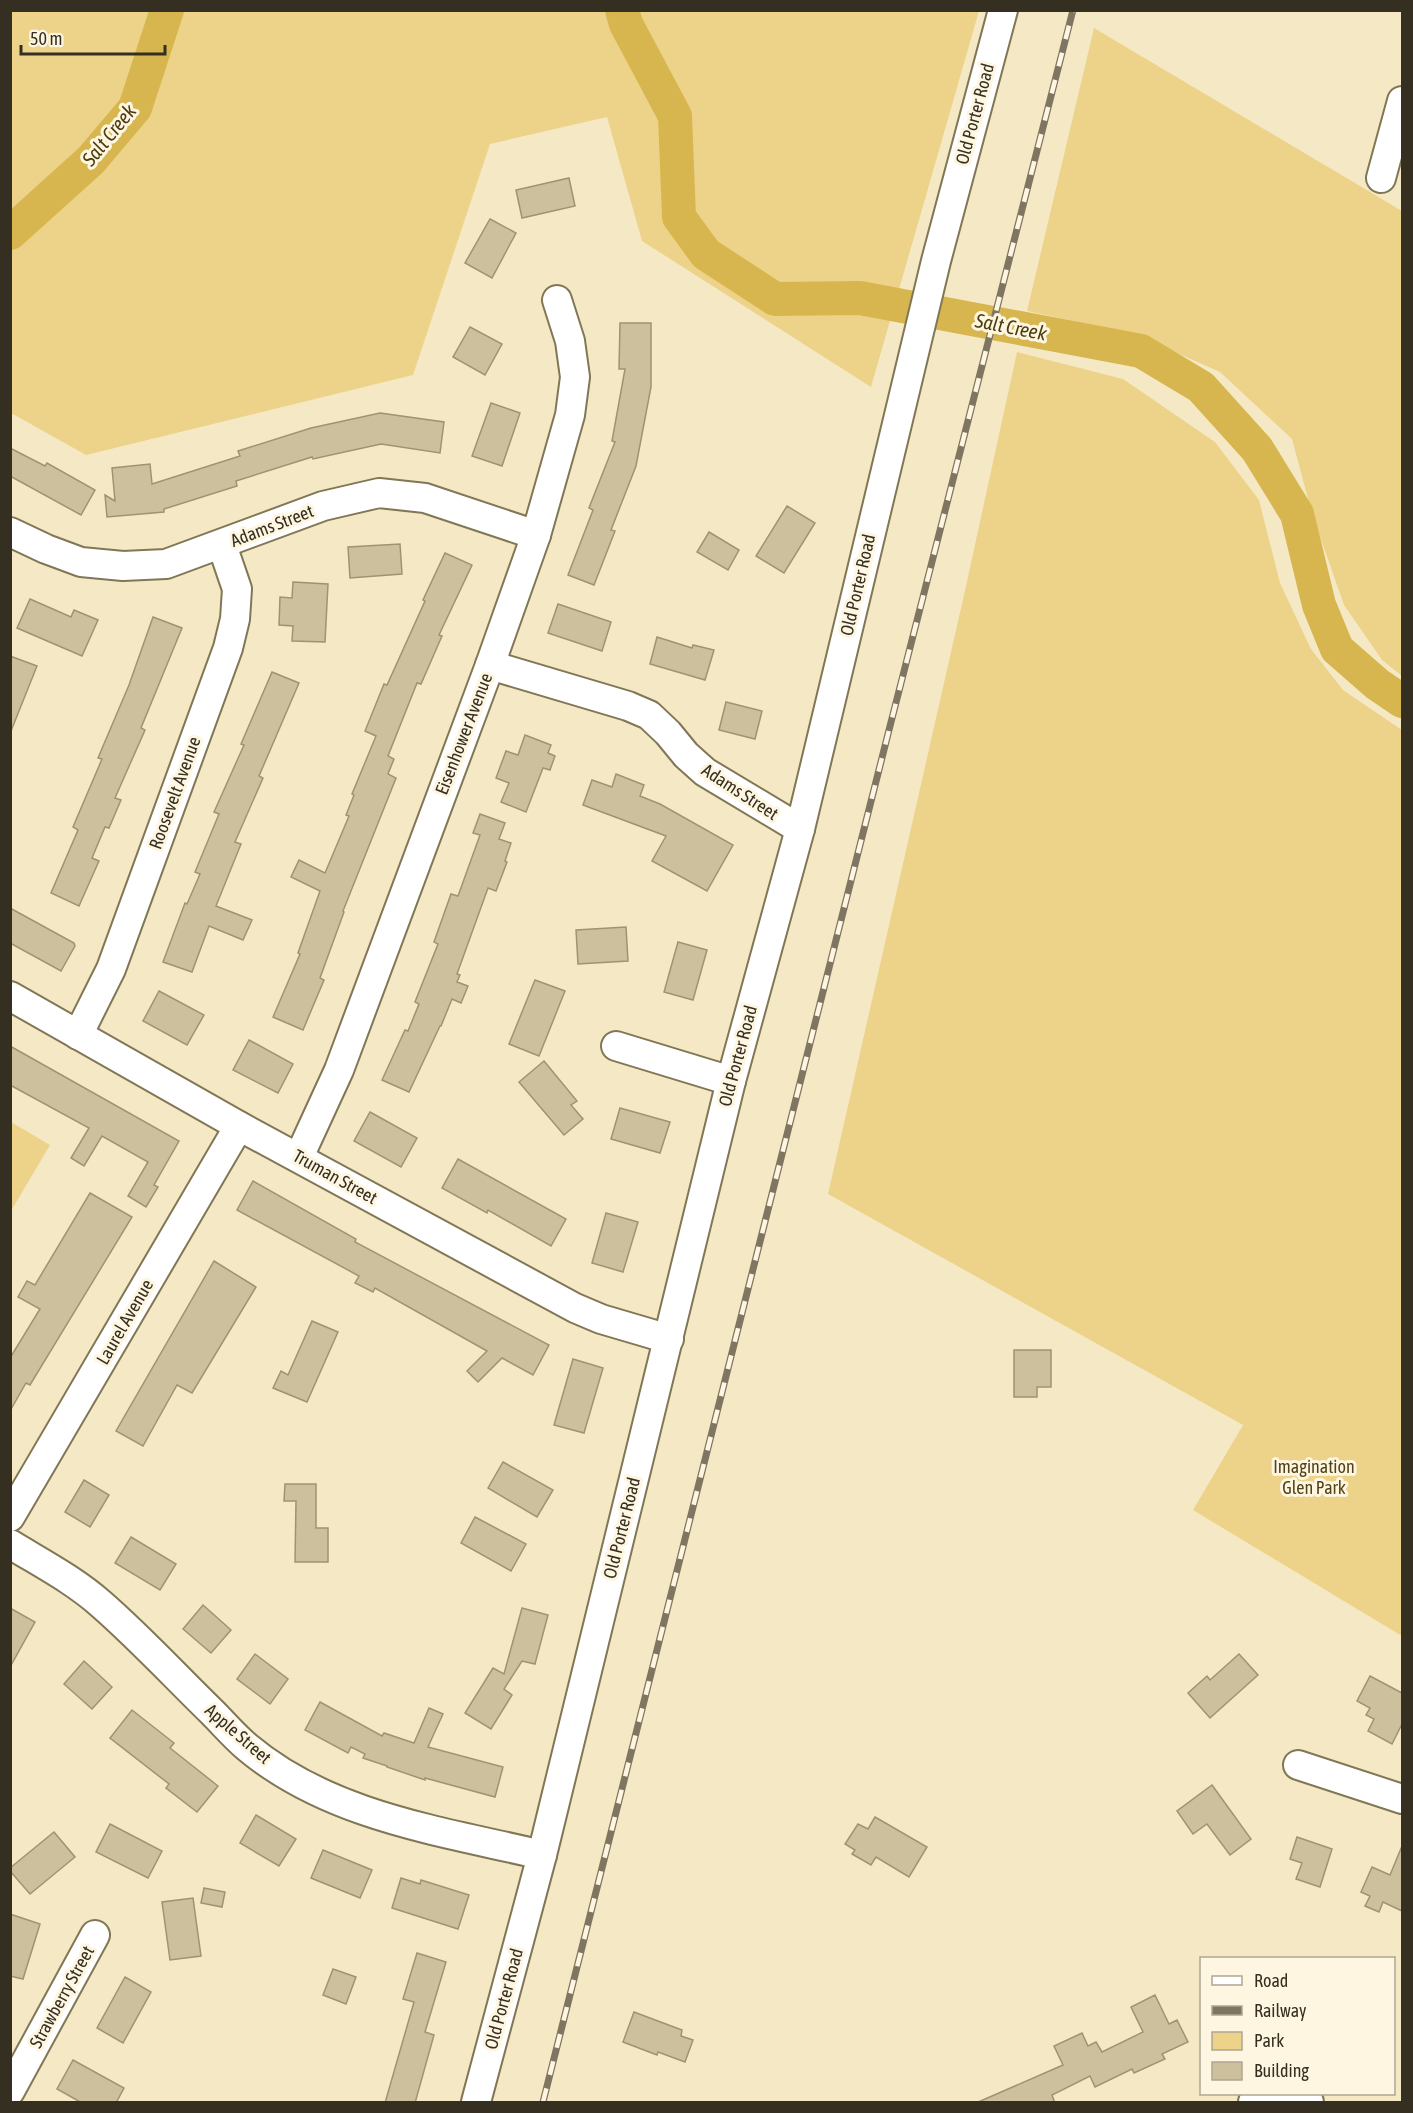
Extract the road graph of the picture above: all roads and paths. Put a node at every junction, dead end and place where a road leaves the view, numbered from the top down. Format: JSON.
{"nodes":[{"id":1,"x":1003,"y":10,"type":"edge"},
{"id":2,"x":1402,"y":101,"type":"edge"},
{"id":3,"x":1381,"y":178,"type":"dead end"},
{"id":4,"x":557,"y":300,"type":"dead end"},
{"id":5,"x":11,"y":534,"type":"edge"},
{"id":6,"x":536,"y":535,"type":"junction"},
{"id":7,"x":222,"y":545,"type":"junction"},
{"id":8,"x":490,"y":666,"type":"junction"},
{"id":9,"x":800,"y":829,"type":"junction"},
{"id":10,"x":10,"y":996,"type":"edge"},
{"id":11,"x":78,"y":1035,"type":"junction"},
{"id":12,"x":616,"y":1046,"type":"dead end"},
{"id":13,"x":731,"y":1081,"type":"junction"},
{"id":14,"x":239,"y":1126,"type":"junction"},
{"id":15,"x":299,"y":1157,"type":"junction"},
{"id":16,"x":669,"y":1339,"type":"junction"},
{"id":17,"x":10,"y":1517,"type":"edge"},
{"id":18,"x":10,"y":1544,"type":"edge"},
{"id":19,"x":1298,"y":1765,"type":"dead end"},
{"id":20,"x":1402,"y":1799,"type":"edge"},
{"id":21,"x":542,"y":1855,"type":"junction"},
{"id":22,"x":95,"y":1935,"type":"dead end"},
{"id":23,"x":10,"y":2091,"type":"edge"},
{"id":24,"x":476,"y":2103,"type":"edge"},
{"id":25,"x":1253,"y":2103,"type":"edge"},
{"id":26,"x":1309,"y":2103,"type":"edge"}],
"edges":[{"from":1,"to":9,"type":"street","name":"Old Porter Road"},
{"from":2,"to":3,"type":"street"},
{"from":4,"to":6,"type":"street","name":"Eisenhower Avenue"},
{"from":5,"to":7,"type":"street","name":"Adams Street"},
{"from":6,"to":7,"type":"street","name":"Adams Street"},
{"from":6,"to":8,"type":"street","name":"Eisenhower Avenue"},
{"from":7,"to":11,"type":"street","name":"Roosevelt Avenue"},
{"from":8,"to":9,"type":"street","name":"Adams Street"},
{"from":8,"to":15,"type":"street","name":"Eisenhower Avenue"},
{"from":9,"to":13,"type":"street","name":"Old Porter Road"},
{"from":10,"to":11,"type":"street","name":"Truman Street"},
{"from":11,"to":14,"type":"street","name":"Truman Street"},
{"from":12,"to":13,"type":"street"},
{"from":13,"to":16,"type":"street","name":"Old Porter Road"},
{"from":14,"to":15,"type":"street","name":"Truman Street"},
{"from":14,"to":17,"type":"street","name":"Laurel Avenue"},
{"from":15,"to":16,"type":"street","name":"Truman Street"},
{"from":16,"to":21,"type":"street","name":"Old Porter Road"},
{"from":18,"to":21,"type":"street","name":"Apple Street"},
{"from":19,"to":20,"type":"street"},
{"from":21,"to":24,"type":"street","name":"Old Porter Road"},
{"from":22,"to":23,"type":"street","name":"Strawberry Street"},
{"from":25,"to":26,"type":"street"}]}
